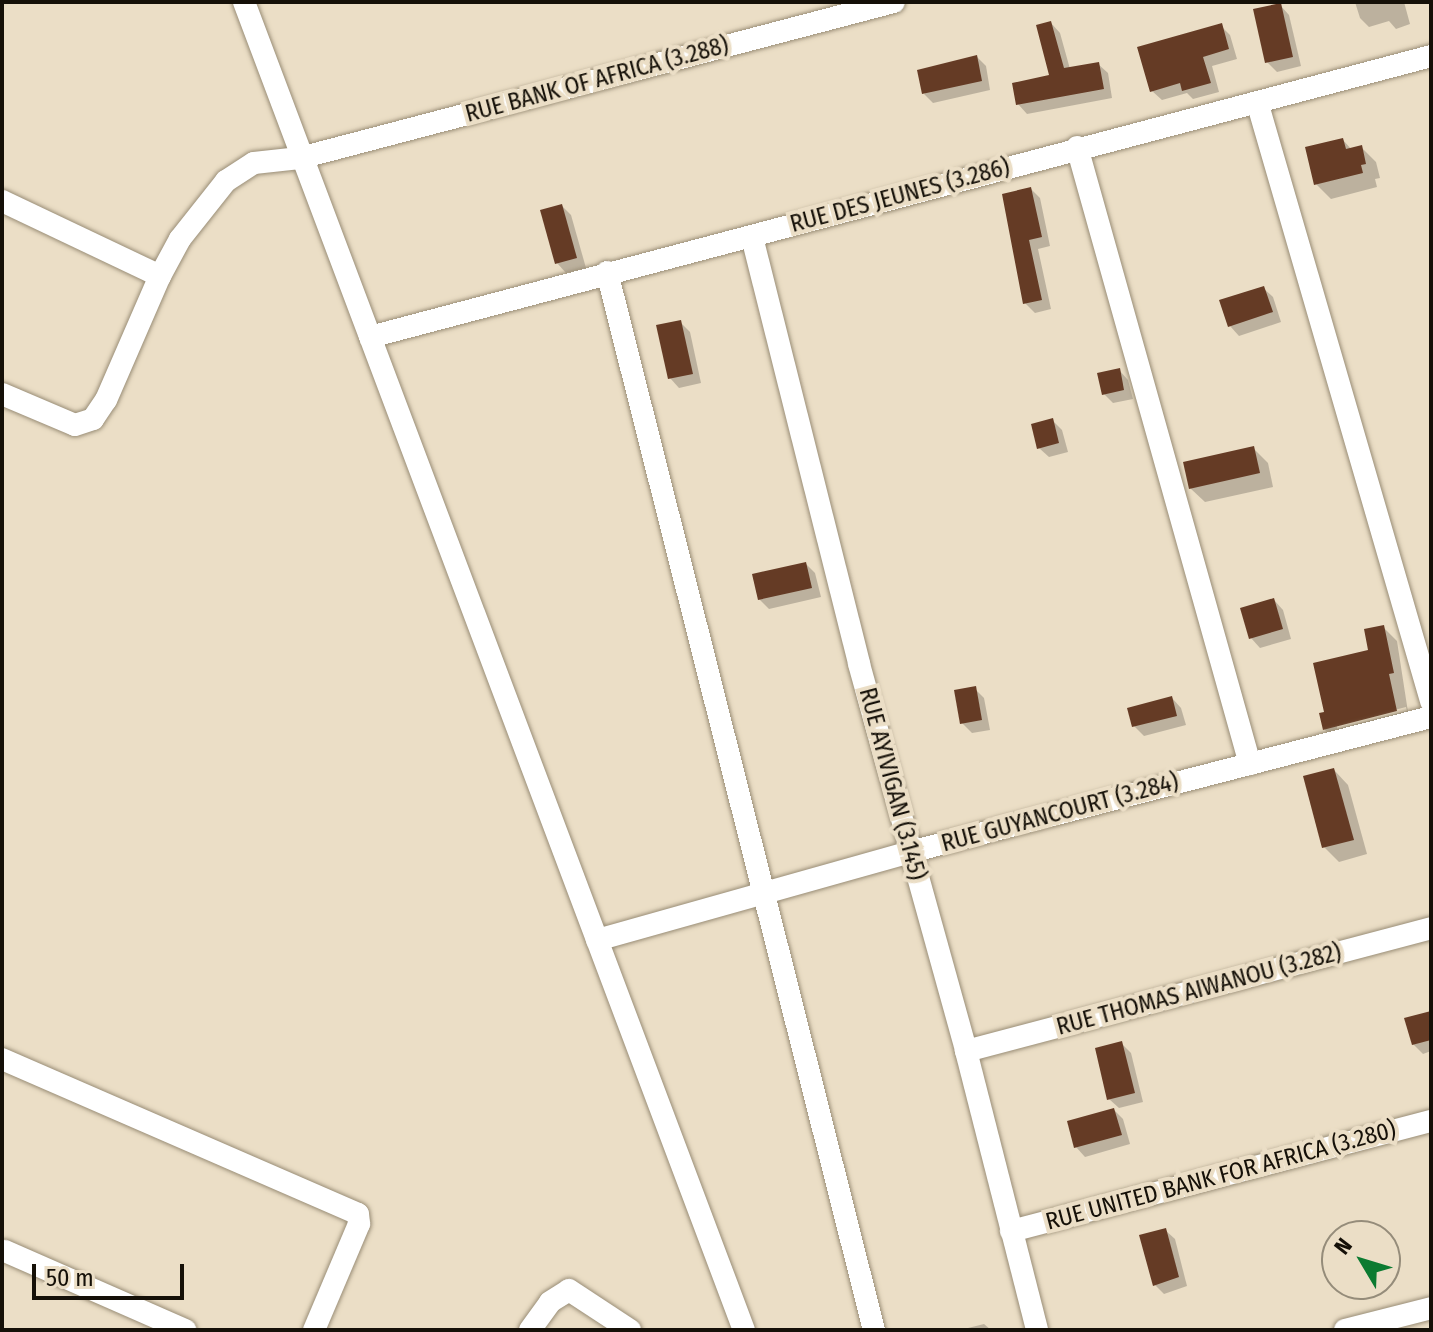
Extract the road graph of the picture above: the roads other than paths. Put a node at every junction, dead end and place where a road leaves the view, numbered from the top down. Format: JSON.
{"nodes":[{"id":1,"x":244,"y":2,"type":"edge"},
{"id":2,"x":894,"y":2,"type":"edge"},
{"id":3,"x":1431,"y":56,"type":"edge"},
{"id":4,"x":1258,"y":105,"type":"junction"},
{"id":5,"x":1077,"y":147,"type":"junction"},
{"id":6,"x":300,"y":158,"type":"junction"},
{"id":7,"x":2,"y":201,"type":"edge"},
{"id":8,"x":752,"y":237,"type":"junction"},
{"id":9,"x":607,"y":272,"type":"junction"},
{"id":10,"x":160,"y":276,"type":"junction"},
{"id":11,"x":370,"y":337,"type":"junction"},
{"id":12,"x":2,"y":394,"type":"edge"},
{"id":13,"x":1431,"y":701,"type":"edge"},
{"id":14,"x":1431,"y":717,"type":"edge"},
{"id":15,"x":1250,"y":764,"type":"junction"},
{"id":16,"x":910,"y":852,"type":"junction"},
{"id":17,"x":764,"y":894,"type":"junction"},
{"id":18,"x":1431,"y":928,"type":"edge"},
{"id":19,"x":597,"y":940,"type":"junction"},
{"id":20,"x":966,"y":1051,"type":"junction"},
{"id":21,"x":2,"y":1059,"type":"edge"},
{"id":22,"x":1431,"y":1121,"type":"edge"},
{"id":23,"x":1011,"y":1231,"type":"junction"},
{"id":24,"x":5,"y":1251,"type":"dead end"},
{"id":25,"x":1431,"y":1308,"type":"edge"},
{"id":26,"x":185,"y":1330,"type":"edge"},
{"id":27,"x":314,"y":1330,"type":"edge"},
{"id":28,"x":530,"y":1330,"type":"edge"},
{"id":29,"x":630,"y":1330,"type":"edge"},
{"id":30,"x":744,"y":1330,"type":"edge"},
{"id":31,"x":874,"y":1330,"type":"edge"},
{"id":32,"x":1037,"y":1330,"type":"edge"},
{"id":33,"x":1346,"y":1330,"type":"edge"}],
"edges":[{"from":1,"to":6,"type":"street"},
{"from":2,"to":6,"type":"street","name":"RUE BANK OF AFRICA (3.288)"},
{"from":3,"to":4,"type":"street","name":"RUE DES JEUNES (3.286)"},
{"from":4,"to":5,"type":"street","name":"RUE DES JEUNES (3.286)"},
{"from":4,"to":13,"type":"street"},
{"from":5,"to":8,"type":"street","name":"RUE DES JEUNES (3.286)"},
{"from":5,"to":15,"type":"street"},
{"from":6,"to":10,"type":"street","name":"RUE BANK OF AFRICA (3.288)"},
{"from":6,"to":11,"type":"street"},
{"from":7,"to":10,"type":"street"},
{"from":8,"to":9,"type":"street","name":"RUE DES JEUNES (3.286)"},
{"from":8,"to":16,"type":"street","name":"RUE AYIVIGAN (3.145)"},
{"from":9,"to":11,"type":"street","name":"RUE DES JEUNES (3.286)"},
{"from":9,"to":17,"type":"street"},
{"from":10,"to":12,"type":"street","name":"RUE BANK OF AFRICA (3.288)"},
{"from":11,"to":19,"type":"street"},
{"from":14,"to":15,"type":"street","name":"RUE GUYANCOURT (3.284)"},
{"from":15,"to":16,"type":"street","name":"RUE GUYANCOURT (3.284)"},
{"from":16,"to":17,"type":"street","name":"RUE GUYANCOURT (3.284)"},
{"from":16,"to":20,"type":"street","name":"RUE AYIVIGAN (3.145)"},
{"from":17,"to":19,"type":"street","name":"RUE GUYANCOURT (3.284)"},
{"from":17,"to":31,"type":"street"},
{"from":18,"to":20,"type":"street","name":"RUE THOMAS AIWANOU (3.282)"},
{"from":19,"to":30,"type":"street"},
{"from":20,"to":23,"type":"street","name":"RUE AYIVIGAN (3.145)"},
{"from":21,"to":27,"type":"street"},
{"from":22,"to":23,"type":"street","name":"RUE UNITED BANK FOR AFRICA (3.280)"},
{"from":23,"to":32,"type":"street","name":"RUE AYIVIGAN (3.145)"},
{"from":24,"to":26,"type":"street"},
{"from":25,"to":33,"type":"street"},
{"from":28,"to":29,"type":"street"}]}
